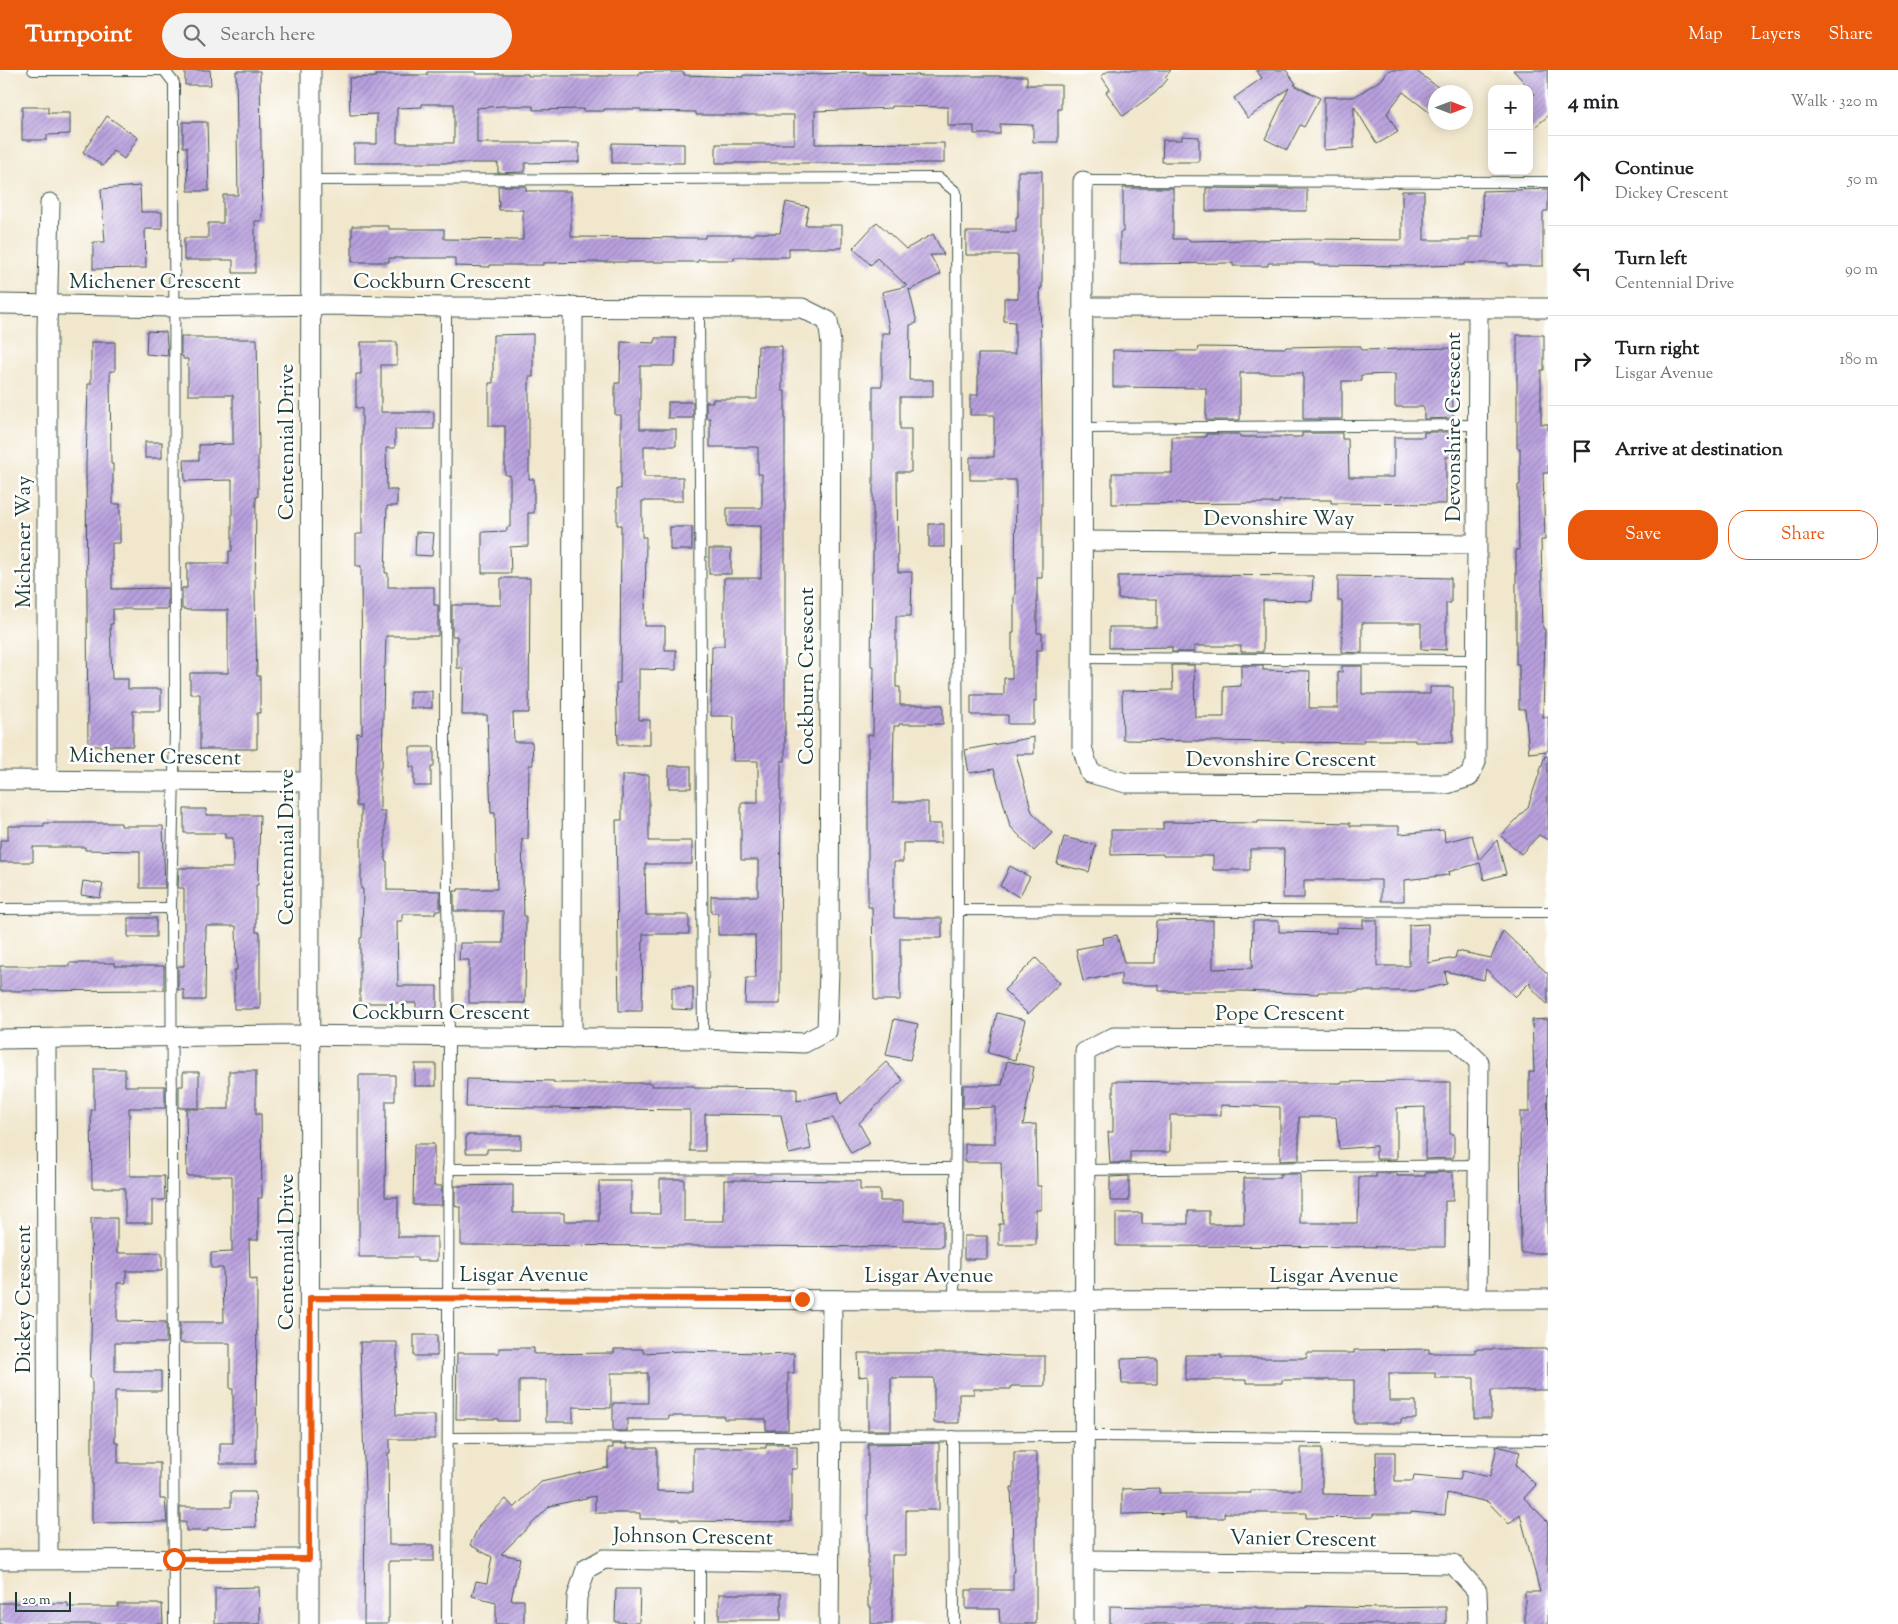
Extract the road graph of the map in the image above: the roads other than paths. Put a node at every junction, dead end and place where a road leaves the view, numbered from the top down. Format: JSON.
{"nodes":[{"id":1,"x":33,"y":70,"type":"edge"},
{"id":2,"x":311,"y":70,"type":"edge"},
{"id":3,"x":310,"y":180,"type":"junction"},
{"id":4,"x":1083,"y":181,"type":"joint"},
{"id":5,"x":1548,"y":182,"type":"edge"},
{"id":6,"x":50,"y":203,"type":"dead end"},
{"id":7,"x":0,"y":304,"type":"edge"},
{"id":8,"x":48,"y":304,"type":"junction"},
{"id":9,"x":311,"y":305,"type":"junction"},
{"id":10,"x":573,"y":306,"type":"junction"},
{"id":11,"x":176,"y":307,"type":"junction"},
{"id":12,"x":446,"y":307,"type":"junction"},
{"id":13,"x":1084,"y":307,"type":"junction"},
{"id":14,"x":699,"y":308,"type":"junction"},
{"id":15,"x":1478,"y":308,"type":"junction"},
{"id":16,"x":1548,"y":308,"type":"edge"},
{"id":17,"x":1478,"y":425,"type":"junction"},
{"id":18,"x":1084,"y":428,"type":"junction"},
{"id":19,"x":1082,"y":541,"type":"junction"},
{"id":20,"x":1476,"y":544,"type":"junction"},
{"id":21,"x":1082,"y":658,"type":"junction"},
{"id":22,"x":1478,"y":660,"type":"junction"},
{"id":23,"x":47,"y":779,"type":"junction"},
{"id":24,"x":0,"y":780,"type":"edge"},
{"id":25,"x":174,"y":782,"type":"junction"},
{"id":26,"x":310,"y":782,"type":"junction"},
{"id":27,"x":171,"y":908,"type":"junction"},
{"id":28,"x":0,"y":909,"type":"edge"},
{"id":29,"x":958,"y":910,"type":"junction"},
{"id":30,"x":1548,"y":912,"type":"edge"},
{"id":31,"x":172,"y":1036,"type":"junction"},
{"id":32,"x":311,"y":1036,"type":"junction"},
{"id":33,"x":448,"y":1038,"type":"junction"},
{"id":34,"x":572,"y":1038,"type":"junction"},
{"id":35,"x":0,"y":1039,"type":"edge"},
{"id":36,"x":46,"y":1039,"type":"junction"},
{"id":37,"x":703,"y":1039,"type":"junction"},
{"id":38,"x":1478,"y":1165,"type":"junction"},
{"id":39,"x":955,"y":1168,"type":"junction"},
{"id":40,"x":448,"y":1169,"type":"junction"},
{"id":41,"x":1084,"y":1170,"type":"junction"},
{"id":42,"x":310,"y":1298,"type":"junction"},
{"id":43,"x":448,"y":1298,"type":"junction"},
{"id":44,"x":1548,"y":1299,"type":"edge"},
{"id":45,"x":832,"y":1300,"type":"junction"},
{"id":46,"x":954,"y":1300,"type":"junction"},
{"id":47,"x":1085,"y":1300,"type":"junction"},
{"id":48,"x":1477,"y":1300,"type":"junction"},
{"id":49,"x":830,"y":1436,"type":"junction"},
{"id":50,"x":953,"y":1436,"type":"junction"},
{"id":51,"x":1085,"y":1436,"type":"junction"},
{"id":52,"x":448,"y":1438,"type":"junction"},
{"id":53,"x":1548,"y":1440,"type":"edge"},
{"id":54,"x":48,"y":1559,"type":"junction"},
{"id":55,"x":174,"y":1559,"type":"junction"},
{"id":56,"x":309,"y":1559,"type":"junction"},
{"id":57,"x":0,"y":1560,"type":"edge"},
{"id":58,"x":1084,"y":1560,"type":"junction"},
{"id":59,"x":700,"y":1561,"type":"junction"},
{"id":60,"x":828,"y":1563,"type":"junction"},
{"id":61,"x":174,"y":1624,"type":"edge"},
{"id":62,"x":309,"y":1624,"type":"edge"},
{"id":63,"x":447,"y":1624,"type":"edge"},
{"id":64,"x":576,"y":1624,"type":"edge"},
{"id":65,"x":700,"y":1624,"type":"edge"},
{"id":66,"x":829,"y":1624,"type":"edge"},
{"id":67,"x":954,"y":1624,"type":"edge"},
{"id":68,"x":1084,"y":1624,"type":"edge"},
{"id":69,"x":1478,"y":1624,"type":"edge"}],
"edges":[{"from":1,"to":11,"type":"lane"},
{"from":2,"to":3,"type":"street","name":"Centennial Drive"},
{"from":3,"to":9,"type":"street","name":"Centennial Drive"},
{"from":3,"to":29,"type":"lane"},
{"from":4,"to":5,"type":"lane"},
{"from":4,"to":13,"type":"street","name":"Devonshire Crescent"},
{"from":6,"to":8,"type":"street","name":"Michener Way"},
{"from":7,"to":8,"type":"street","name":"Michener Crescent"},
{"from":8,"to":11,"type":"street","name":"Michener Crescent"},
{"from":8,"to":23,"type":"street","name":"Michener Way"},
{"from":9,"to":11,"type":"street","name":"Michener Crescent"},
{"from":9,"to":12,"type":"street","name":"Cockburn Crescent"},
{"from":9,"to":26,"type":"street","name":"Centennial Drive"},
{"from":10,"to":12,"type":"street","name":"Cockburn Crescent"},
{"from":10,"to":14,"type":"street","name":"Cockburn Crescent"},
{"from":10,"to":34,"type":"street"},
{"from":11,"to":25,"type":"lane"},
{"from":12,"to":33,"type":"lane"},
{"from":13,"to":15,"type":"street","name":"Devonshire Crescent"},
{"from":13,"to":18,"type":"street","name":"Devonshire Crescent"},
{"from":14,"to":37,"type":"lane"},
{"from":14,"to":37,"type":"street","name":"Cockburn Crescent"},
{"from":15,"to":16,"type":"street","name":"Devonshire Crescent"},
{"from":15,"to":17,"type":"street","name":"Devonshire Crescent"},
{"from":17,"to":18,"type":"lane"},
{"from":17,"to":20,"type":"street","name":"Devonshire Crescent"},
{"from":18,"to":19,"type":"street","name":"Devonshire Crescent"},
{"from":19,"to":20,"type":"street","name":"Devonshire Way"},
{"from":19,"to":21,"type":"street","name":"Devonshire Crescent"},
{"from":20,"to":22,"type":"street","name":"Devonshire Crescent"},
{"from":21,"to":22,"type":"lane"},
{"from":21,"to":22,"type":"street","name":"Devonshire Crescent"},
{"from":23,"to":24,"type":"street","name":"Michener Crescent"},
{"from":23,"to":25,"type":"street","name":"Michener Crescent"},
{"from":25,"to":26,"type":"street","name":"Michener Crescent"},
{"from":25,"to":27,"type":"lane"},
{"from":26,"to":32,"type":"street","name":"Centennial Drive"},
{"from":27,"to":28,"type":"lane"},
{"from":27,"to":31,"type":"lane"},
{"from":29,"to":30,"type":"lane"},
{"from":29,"to":39,"type":"lane"},
{"from":31,"to":32,"type":"street"},
{"from":31,"to":36,"type":"street"},
{"from":31,"to":55,"type":"lane"},
{"from":32,"to":33,"type":"street","name":"Cockburn Crescent"},
{"from":32,"to":42,"type":"street","name":"Centennial Drive"},
{"from":33,"to":34,"type":"street","name":"Cockburn Crescent"},
{"from":33,"to":40,"type":"lane"},
{"from":34,"to":37,"type":"street","name":"Cockburn Crescent"},
{"from":35,"to":36,"type":"street"},
{"from":36,"to":54,"type":"street","name":"Dickey Crescent"},
{"from":38,"to":41,"type":"lane"},
{"from":38,"to":41,"type":"street","name":"Pope Crescent"},
{"from":38,"to":48,"type":"street","name":"Pope Crescent"},
{"from":39,"to":40,"type":"lane"},
{"from":39,"to":46,"type":"lane"},
{"from":40,"to":43,"type":"lane"},
{"from":41,"to":47,"type":"street","name":"Pope Crescent"},
{"from":42,"to":43,"type":"street","name":"Lisgar Avenue"},
{"from":42,"to":56,"type":"street","name":"Centennial Drive"},
{"from":43,"to":45,"type":"street","name":"Lisgar Avenue"},
{"from":43,"to":52,"type":"lane"},
{"from":44,"to":48,"type":"street","name":"Lisgar Avenue"},
{"from":45,"to":46,"type":"street","name":"Lisgar Avenue"},
{"from":45,"to":49,"type":"street"},
{"from":46,"to":47,"type":"street","name":"Lisgar Avenue"},
{"from":47,"to":48,"type":"street","name":"Lisgar Avenue"},
{"from":47,"to":51,"type":"street"},
{"from":49,"to":50,"type":"lane"},
{"from":49,"to":52,"type":"lane"},
{"from":49,"to":60,"type":"street"},
{"from":50,"to":51,"type":"lane"},
{"from":50,"to":67,"type":"lane"},
{"from":51,"to":53,"type":"lane"},
{"from":51,"to":58,"type":"street"},
{"from":52,"to":63,"type":"lane"},
{"from":54,"to":55,"type":"street"},
{"from":54,"to":57,"type":"street"},
{"from":55,"to":56,"type":"street"},
{"from":55,"to":61,"type":"lane"},
{"from":56,"to":62,"type":"street","name":"Centennial Drive"},
{"from":58,"to":68,"type":"street"},
{"from":58,"to":69,"type":"street","name":"Vanier Crescent"},
{"from":59,"to":60,"type":"street","name":"Johnson Crescent"},
{"from":59,"to":64,"type":"street","name":"Johnson Crescent"},
{"from":59,"to":65,"type":"lane"},
{"from":60,"to":66,"type":"street"}]}
